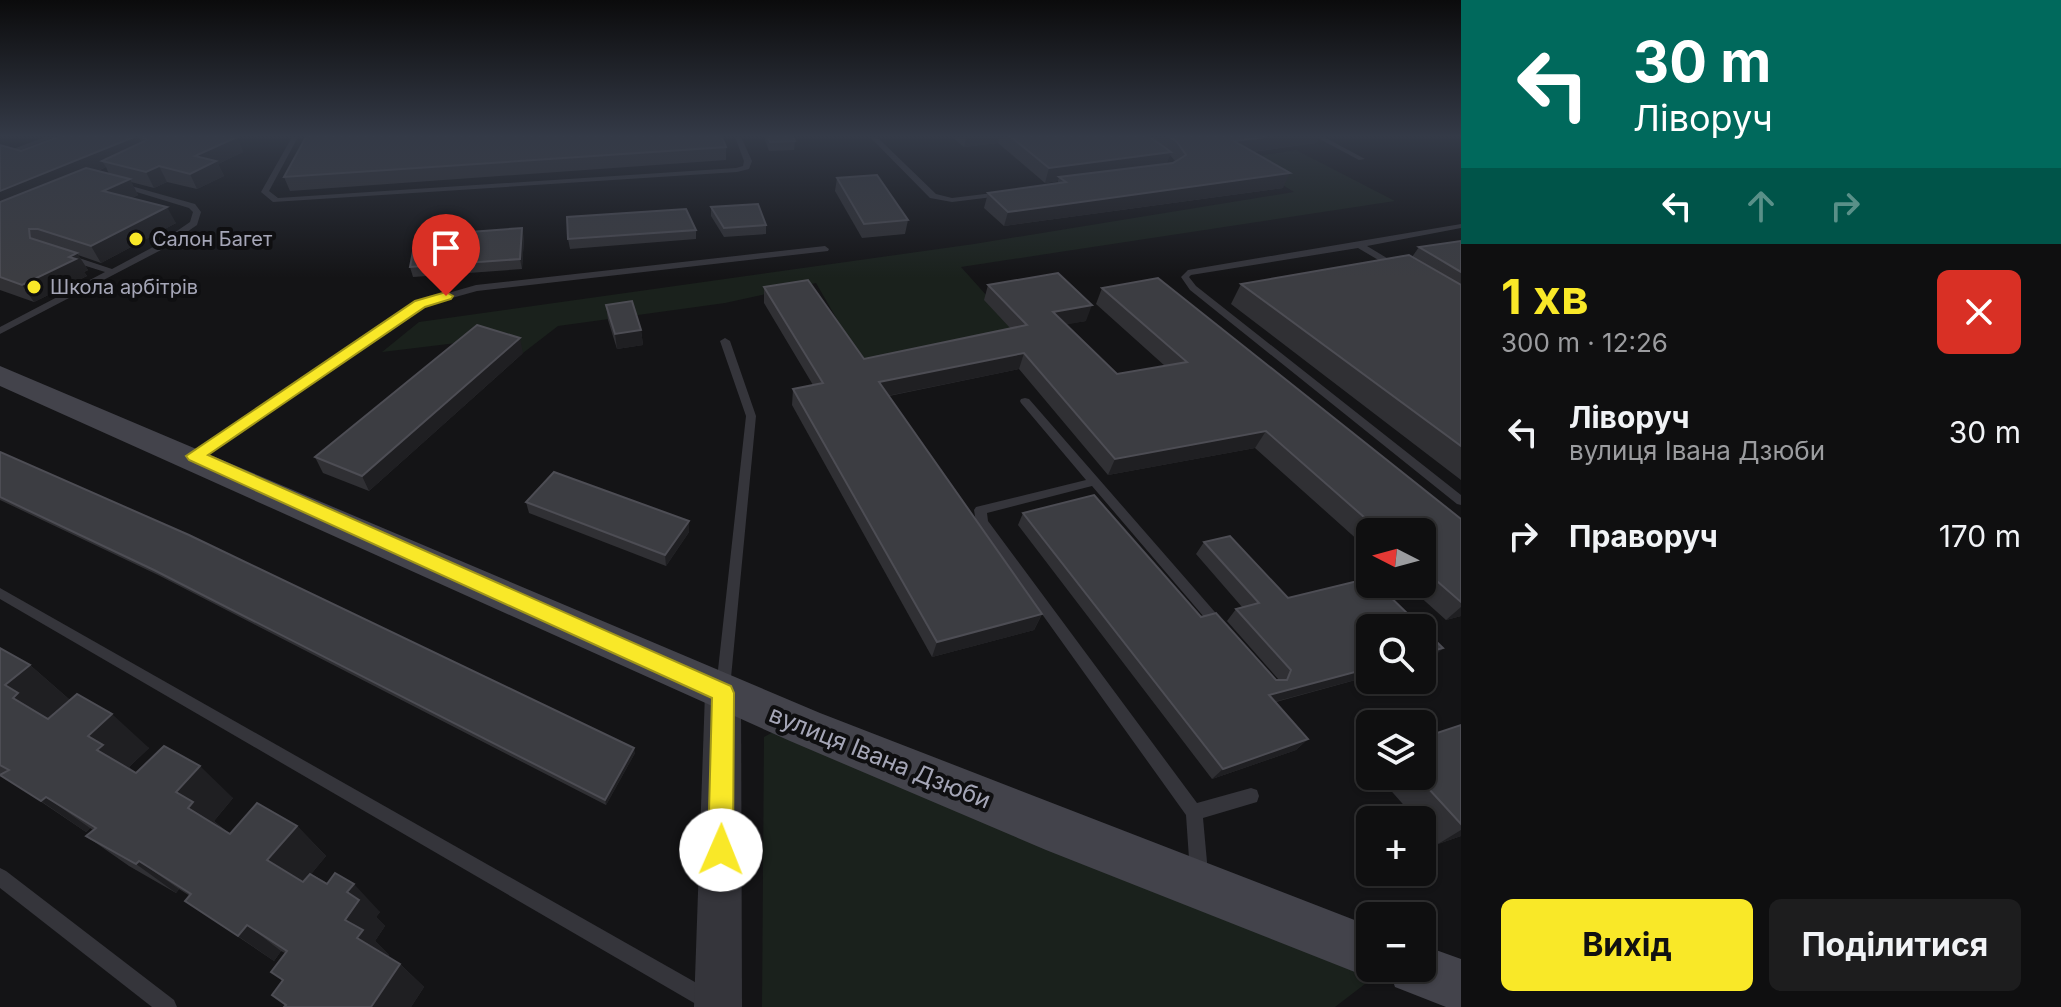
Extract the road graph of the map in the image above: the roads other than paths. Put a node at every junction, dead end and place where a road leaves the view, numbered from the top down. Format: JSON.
{"nodes":[{"id":1,"x":119,"y":184,"type":"edge"},
{"id":2,"x":269,"y":184,"type":"edge"},
{"id":3,"x":522,"y":184,"type":"edge"},
{"id":4,"x":921,"y":184,"type":"edge"},
{"id":5,"x":1013,"y":192,"type":"edge"},
{"id":6,"x":1461,"y":226,"type":"edge"},
{"id":7,"x":1359,"y":245,"type":"junction"},
{"id":8,"x":825,"y":249,"type":"dead end"},
{"id":9,"x":59,"y":254,"type":"edge"},
{"id":10,"x":112,"y":272,"type":"junction"},
{"id":11,"x":1410,"y":276,"type":"edge"},
{"id":12,"x":2,"y":329,"type":"edge"},
{"id":13,"x":725,"y":341,"type":"dead end"},
{"id":14,"x":0,"y":375,"type":"edge"},
{"id":15,"x":1025,"y":401,"type":"dead end"},
{"id":16,"x":195,"y":456,"type":"junction"},
{"id":17,"x":1093,"y":482,"type":"junction"},
{"id":18,"x":1461,"y":501,"type":"edge"},
{"id":19,"x":0,"y":593,"type":"edge"},
{"id":20,"x":1229,"y":636,"type":"edge"},
{"id":21,"x":723,"y":693,"type":"junction"},
{"id":22,"x":1251,"y":796,"type":"dead end"},
{"id":23,"x":1194,"y":812,"type":"junction"},
{"id":24,"x":0,"y":877,"type":"edge"},
{"id":25,"x":1200,"y":888,"type":"junction"},
{"id":26,"x":1356,"y":947,"type":"edge"},
{"id":27,"x":1436,"y":976,"type":"edge"},
{"id":28,"x":1461,"y":986,"type":"edge"},
{"id":29,"x":1461,"y":1002,"type":"edge"},
{"id":30,"x":167,"y":1007,"type":"edge"},
{"id":31,"x":718,"y":1007,"type":"edge"},
{"id":32,"x":1455,"y":1007,"type":"edge"}],
"edges":[{"from":1,"to":10,"type":"lane"},
{"from":2,"to":3,"type":"lane"},
{"from":4,"to":5,"type":"lane"},
{"from":6,"to":7,"type":"lane"},
{"from":7,"to":11,"type":"lane"},
{"from":7,"to":18,"type":"lane"},
{"from":8,"to":16,"type":"lane"},
{"from":9,"to":10,"type":"lane"},
{"from":10,"to":12,"type":"lane"},
{"from":13,"to":21,"type":"lane"},
{"from":14,"to":16,"type":"main road","name":"вулиця Івана Дзюби"},
{"from":15,"to":17,"type":"lane"},
{"from":16,"to":21,"type":"main road","name":"вулиця Івана Дзюби"},
{"from":17,"to":20,"type":"lane"},
{"from":17,"to":23,"type":"lane"},
{"from":19,"to":31,"type":"lane"},
{"from":21,"to":25,"type":"main road","name":"вулиця Івана Дзюби"},
{"from":21,"to":31,"type":"street"},
{"from":22,"to":23,"type":"lane"},
{"from":23,"to":25,"type":"lane"},
{"from":24,"to":30,"type":"lane"},
{"from":25,"to":26,"type":"main road","name":"вулиця Івана Дзюби"},
{"from":27,"to":28,"type":"main road"},
{"from":29,"to":32,"type":"main road"}]}
